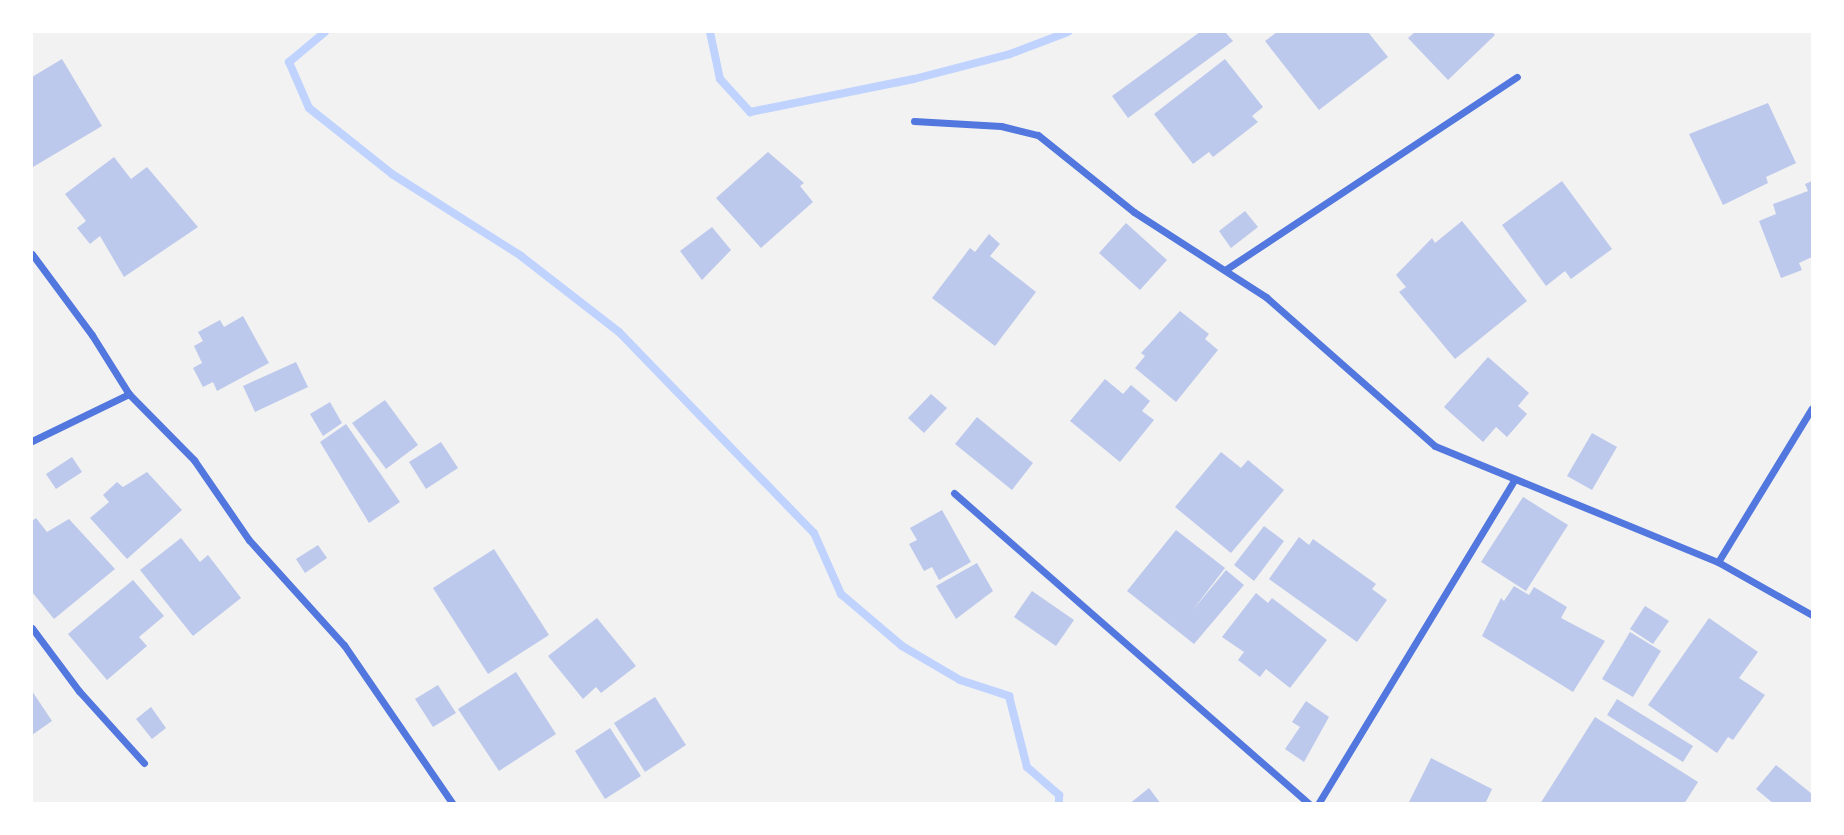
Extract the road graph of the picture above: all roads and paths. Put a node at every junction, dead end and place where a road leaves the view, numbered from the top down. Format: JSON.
{"nodes":[{"id":1,"x":1517,"y":77,"type":"dead end"},
{"id":2,"x":914,"y":121,"type":"dead end"},
{"id":3,"x":32,"y":254,"type":"edge"},
{"id":4,"x":1225,"y":270,"type":"junction"},
{"id":5,"x":129,"y":394,"type":"junction"},
{"id":6,"x":1812,"y":408,"type":"edge"},
{"id":7,"x":32,"y":441,"type":"edge"},
{"id":8,"x":1515,"y":479,"type":"junction"},
{"id":9,"x":954,"y":493,"type":"dead end"},
{"id":10,"x":1718,"y":562,"type":"junction"},
{"id":11,"x":1812,"y":615,"type":"edge"},
{"id":12,"x":32,"y":628,"type":"edge"},
{"id":13,"x":144,"y":763,"type":"dead end"},
{"id":14,"x":453,"y":803,"type":"edge"},
{"id":15,"x":1309,"y":803,"type":"edge"},
{"id":16,"x":1318,"y":803,"type":"edge"}],
"edges":[{"from":1,"to":4,"type":"street"},
{"from":2,"to":4,"type":"street"},
{"from":3,"to":5,"type":"street"},
{"from":4,"to":8,"type":"street"},
{"from":5,"to":7,"type":"street"},
{"from":5,"to":14,"type":"street"},
{"from":6,"to":10,"type":"street"},
{"from":8,"to":10,"type":"street"},
{"from":8,"to":16,"type":"street"},
{"from":9,"to":15,"type":"street"},
{"from":10,"to":11,"type":"street"},
{"from":12,"to":13,"type":"street"}]}
